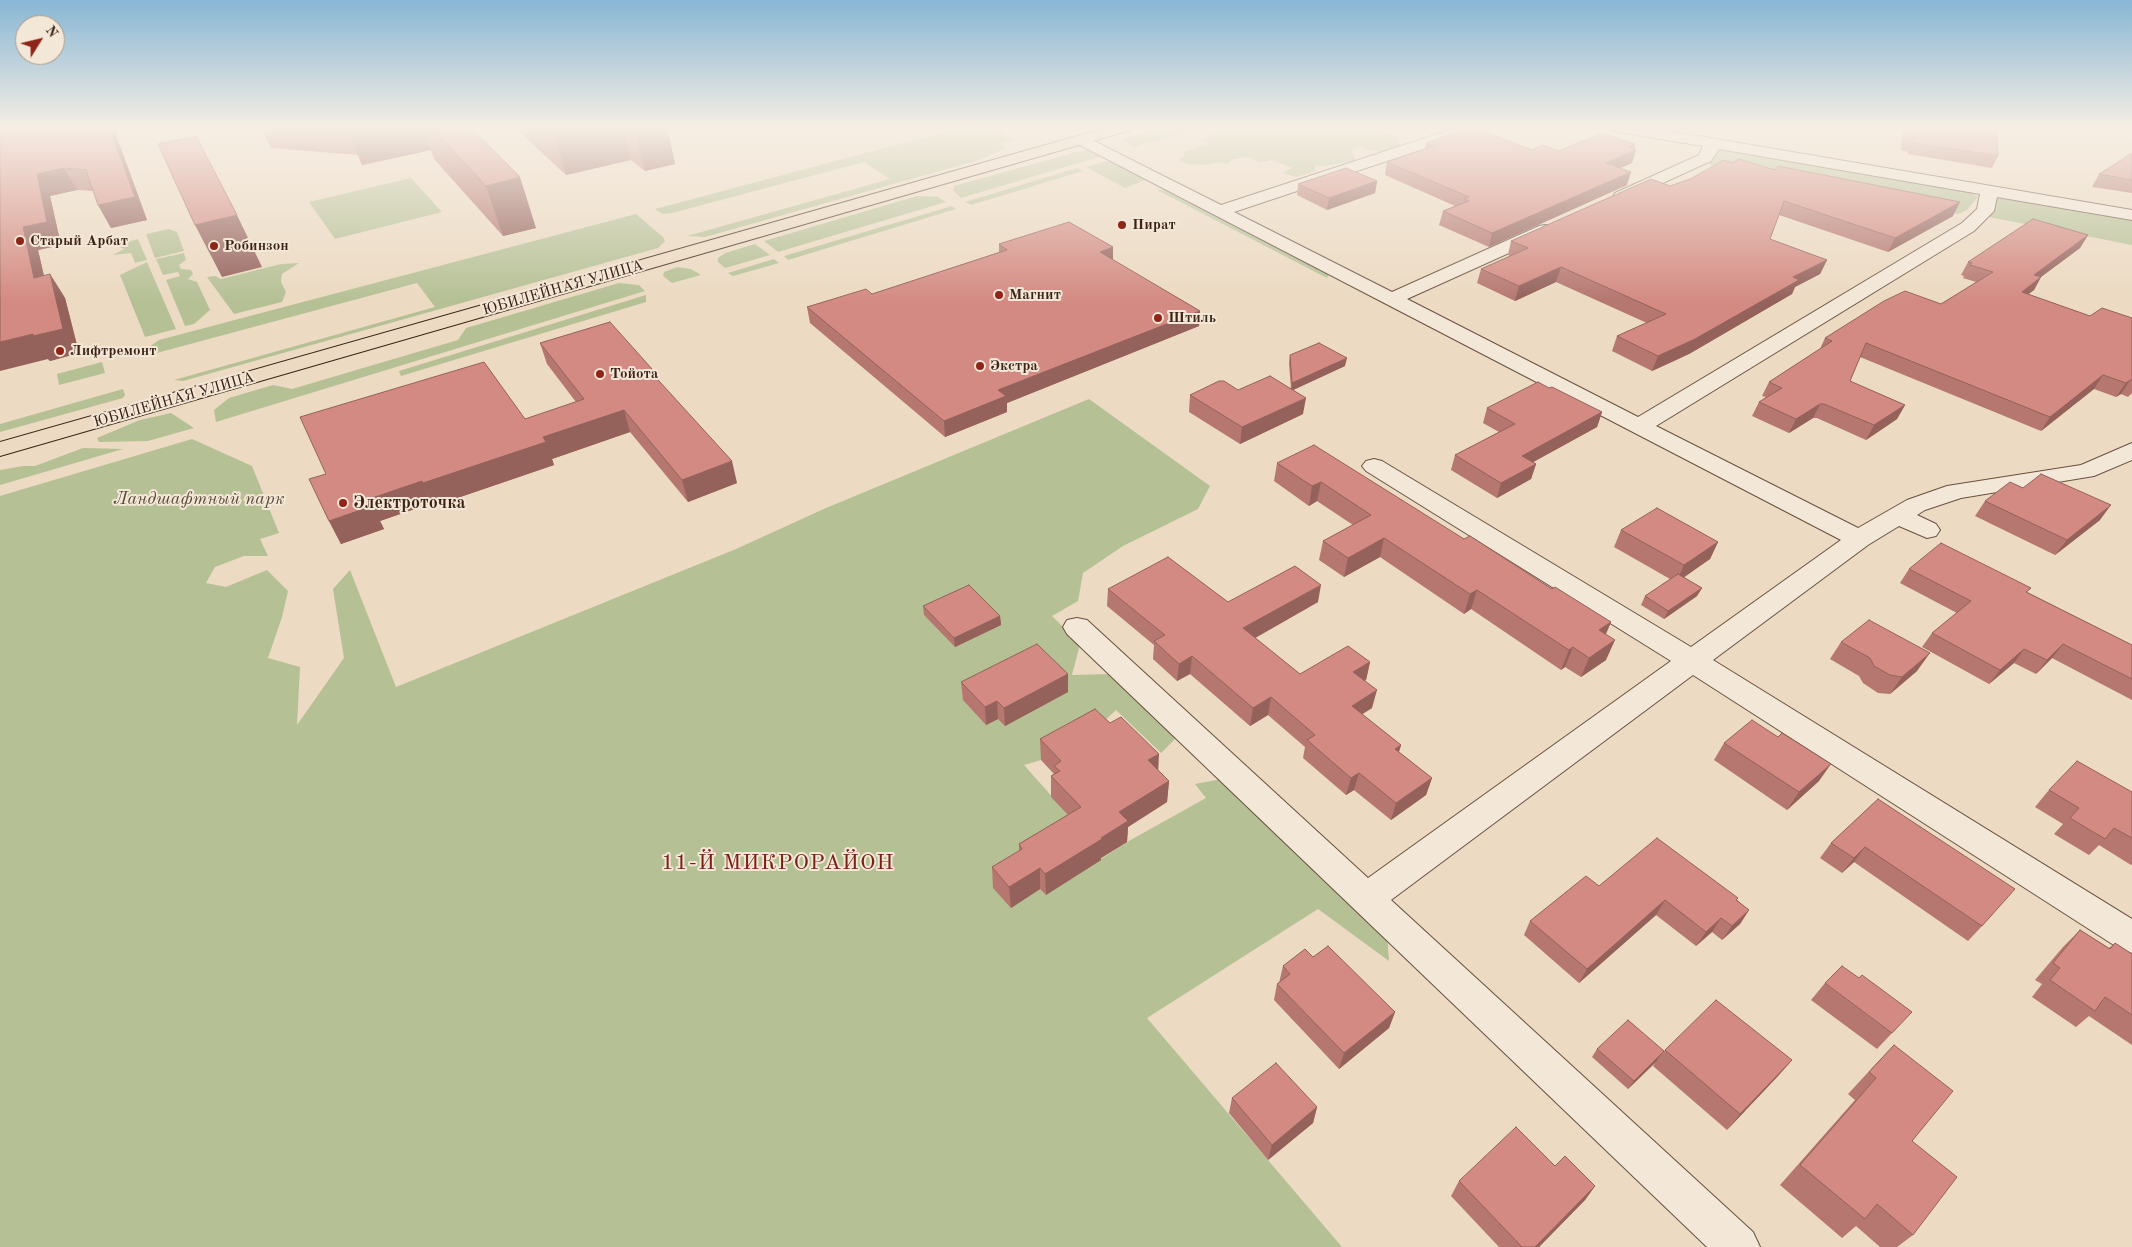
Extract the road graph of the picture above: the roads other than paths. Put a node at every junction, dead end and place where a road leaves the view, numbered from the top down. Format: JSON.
{"nodes":[{"id":1,"x":923,"y":185,"type":"edge"},
{"id":2,"x":1169,"y":185,"type":"edge"},
{"id":3,"x":1298,"y":185,"type":"edge"},
{"id":4,"x":1647,"y":185,"type":"edge"},
{"id":5,"x":1961,"y":185,"type":"edge"},
{"id":6,"x":1989,"y":190,"type":"junction"},
{"id":7,"x":1607,"y":203,"type":"edge"},
{"id":8,"x":1219,"y":211,"type":"junction"},
{"id":9,"x":2132,"y":215,"type":"edge"},
{"id":10,"x":1562,"y":223,"type":"edge"},
{"id":11,"x":1391,"y":299,"type":"junction"},
{"id":12,"x":1639,"y":426,"type":"junction"},
{"id":13,"x":0,"y":449,"type":"edge"},
{"id":14,"x":2132,"y":450,"type":"edge"},
{"id":15,"x":1374,"y":466,"type":"dead end"},
{"id":16,"x":1898,"y":516,"type":"junction"},
{"id":17,"x":1927,"y":530,"type":"dead end"},
{"id":18,"x":1859,"y":539,"type":"junction"},
{"id":19,"x":1077,"y":627,"type":"dead end"},
{"id":20,"x":1692,"y":661,"type":"junction"},
{"id":21,"x":1366,"y":899,"type":"junction"},
{"id":22,"x":2132,"y":938,"type":"edge"},
{"id":23,"x":1738,"y":1247,"type":"edge"}],
"edges":[{"from":1,"to":13,"type":"main road","name":"ЮБИЛЕЙНАЯ УЛИЦА"},
{"from":2,"to":8,"type":"street"},
{"from":3,"to":8,"type":"street"},
{"from":4,"to":7,"type":"street"},
{"from":5,"to":6,"type":"street"},
{"from":6,"to":9,"type":"street"},
{"from":6,"to":12,"type":"street"},
{"from":8,"to":11,"type":"street"},
{"from":10,"to":11,"type":"street"},
{"from":11,"to":12,"type":"street"},
{"from":12,"to":18,"type":"street"},
{"from":14,"to":16,"type":"street"},
{"from":15,"to":20,"type":"street"},
{"from":16,"to":17,"type":"street"},
{"from":16,"to":18,"type":"street"},
{"from":18,"to":20,"type":"street"},
{"from":19,"to":21,"type":"street"},
{"from":20,"to":21,"type":"street"},
{"from":20,"to":22,"type":"street"},
{"from":21,"to":23,"type":"street"}]}
